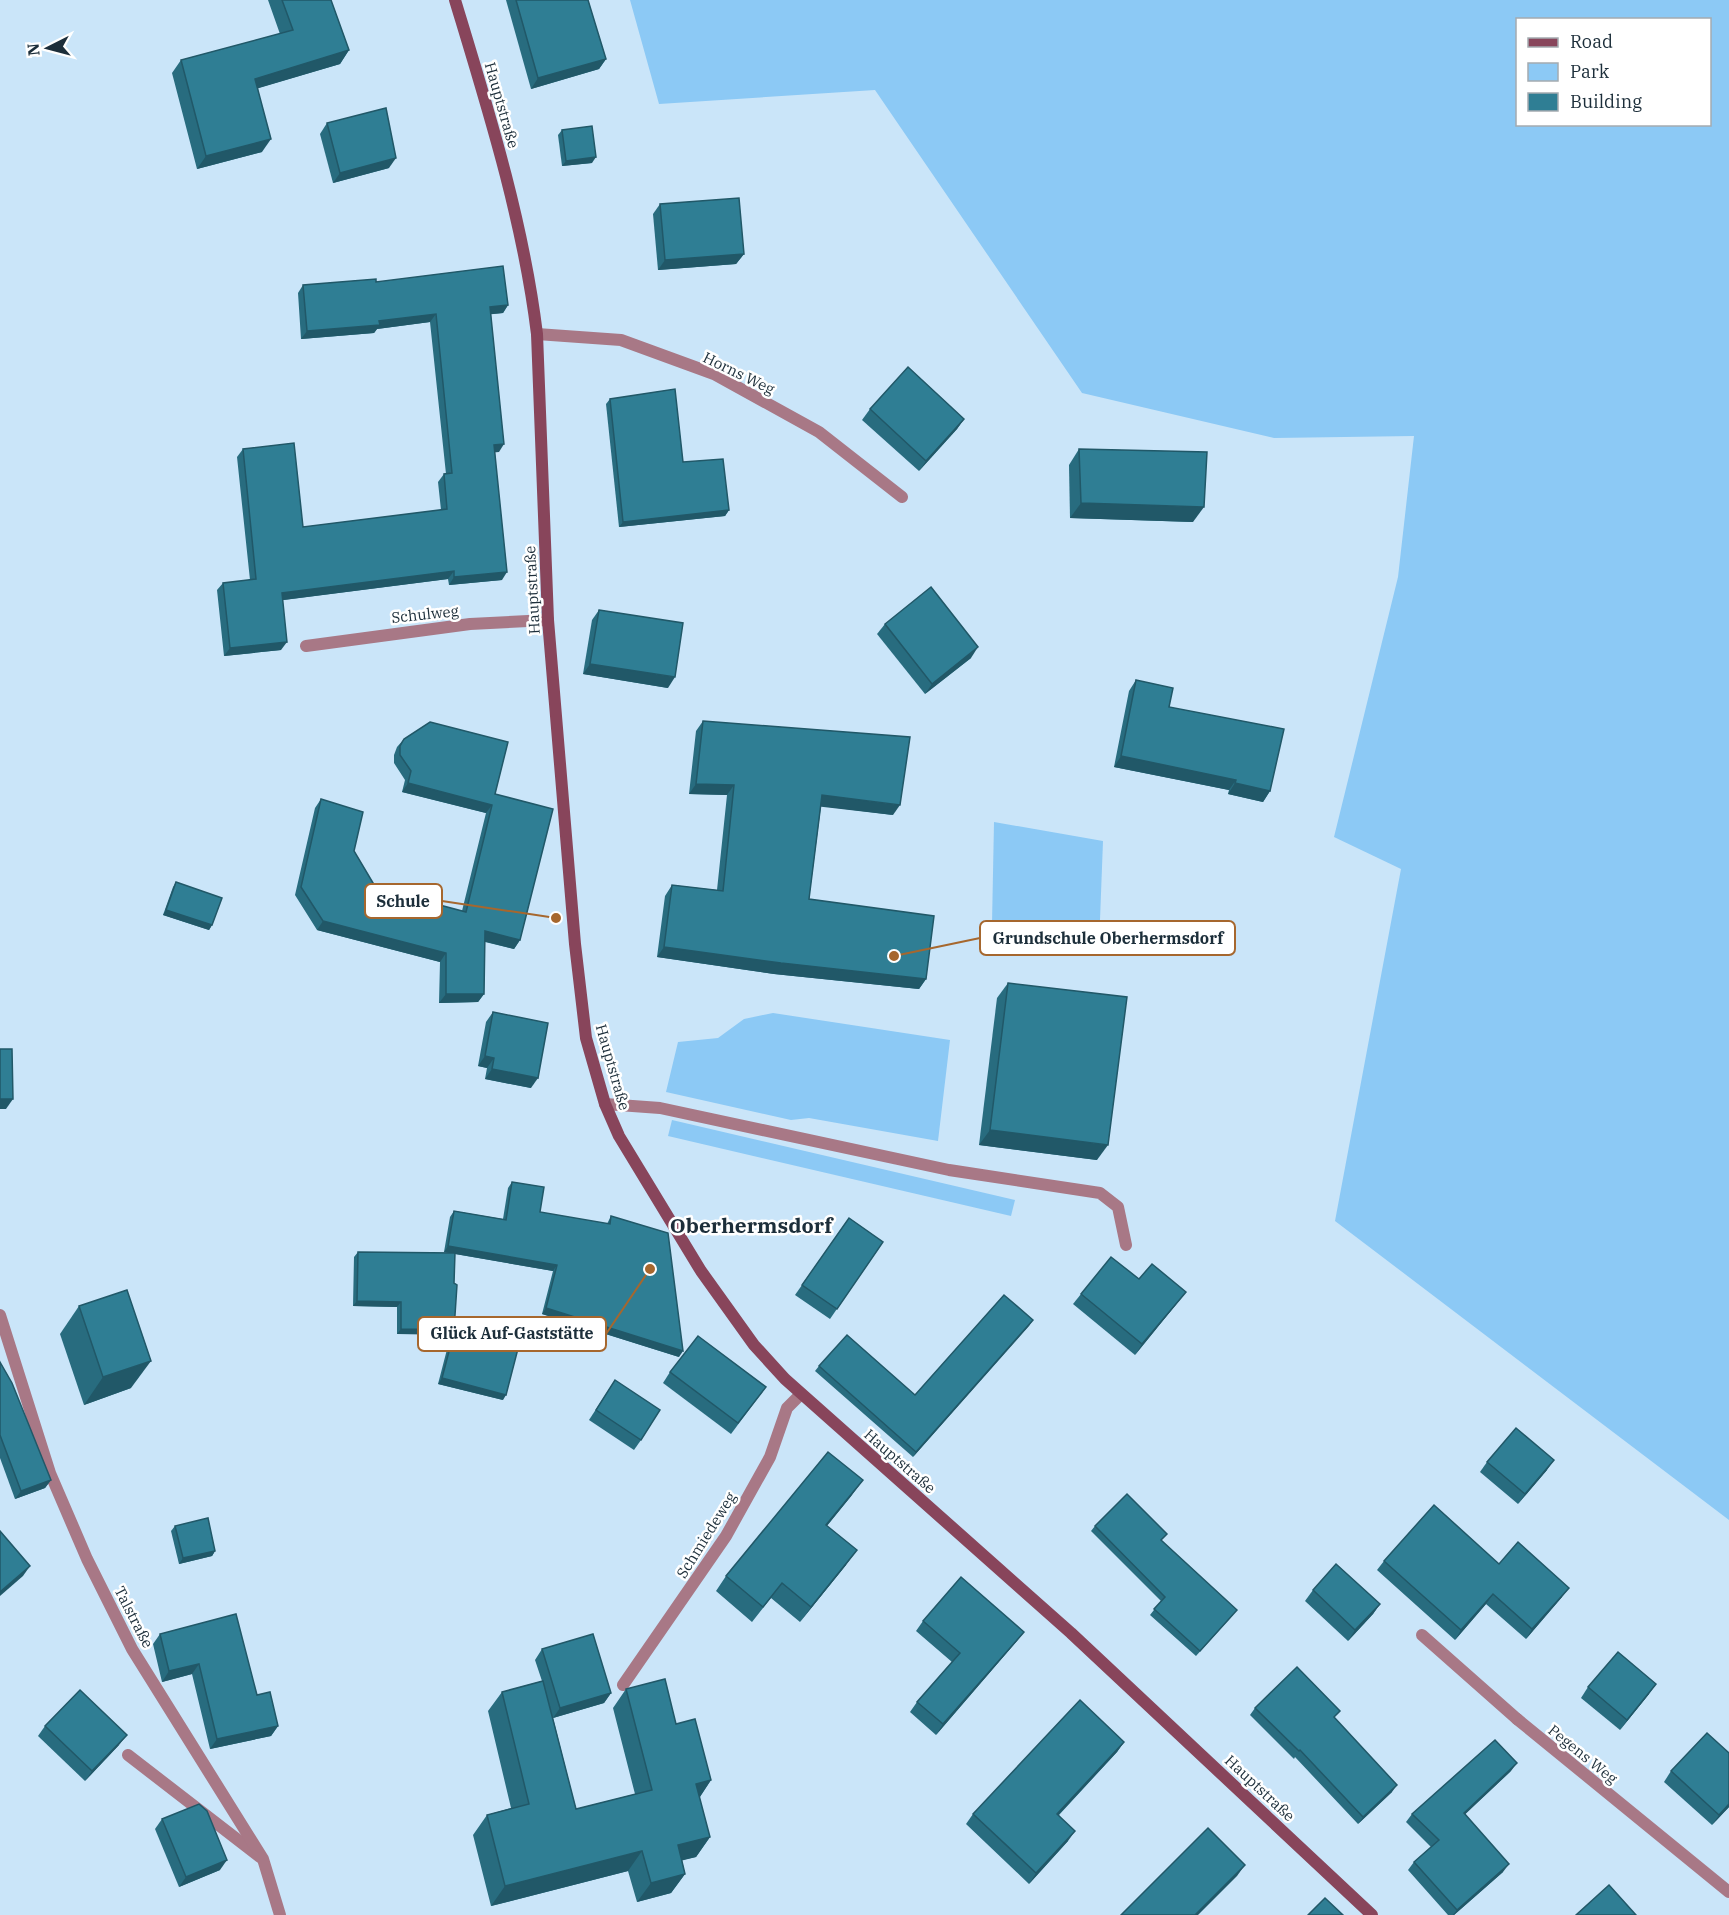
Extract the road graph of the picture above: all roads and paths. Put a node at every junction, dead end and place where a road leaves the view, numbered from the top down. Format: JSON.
{"nodes":[{"id":1,"x":455,"y":0,"type":"edge"},
{"id":2,"x":537,"y":334,"type":"junction"},
{"id":3,"x":902,"y":497,"type":"dead end"},
{"id":4,"x":548,"y":620,"type":"junction"},
{"id":5,"x":306,"y":646,"type":"dead end"},
{"id":6,"x":605,"y":1104,"type":"junction"},
{"id":7,"x":1126,"y":1245,"type":"dead end"},
{"id":8,"x":0,"y":1315,"type":"edge"},
{"id":9,"x":801,"y":1394,"type":"junction"},
{"id":10,"x":1422,"y":1635,"type":"dead end"},
{"id":11,"x":623,"y":1685,"type":"dead end"},
{"id":12,"x":128,"y":1755,"type":"edge"},
{"id":13,"x":263,"y":1859,"type":"junction"},
{"id":14,"x":1729,"y":1892,"type":"edge"},
{"id":15,"x":280,"y":1915,"type":"edge"},
{"id":16,"x":1372,"y":1915,"type":"edge"}],
"edges":[{"from":1,"to":2,"type":"street","name":"Hauptstraße"},
{"from":2,"to":3,"type":"street","name":"Horns Weg"},
{"from":2,"to":4,"type":"street","name":"Hauptstraße"},
{"from":4,"to":5,"type":"street","name":"Schulweg"},
{"from":4,"to":6,"type":"street","name":"Hauptstraße"},
{"from":6,"to":7,"type":"street"},
{"from":6,"to":9,"type":"street","name":"Hauptstraße"},
{"from":8,"to":13,"type":"street","name":"Talstraße"},
{"from":9,"to":11,"type":"street","name":"Schmiedeweg"},
{"from":9,"to":16,"type":"street","name":"Hauptstraße"},
{"from":10,"to":14,"type":"street","name":"Pegens Weg"},
{"from":12,"to":13,"type":"street"},
{"from":13,"to":15,"type":"street","name":"Talstraße"}]}
